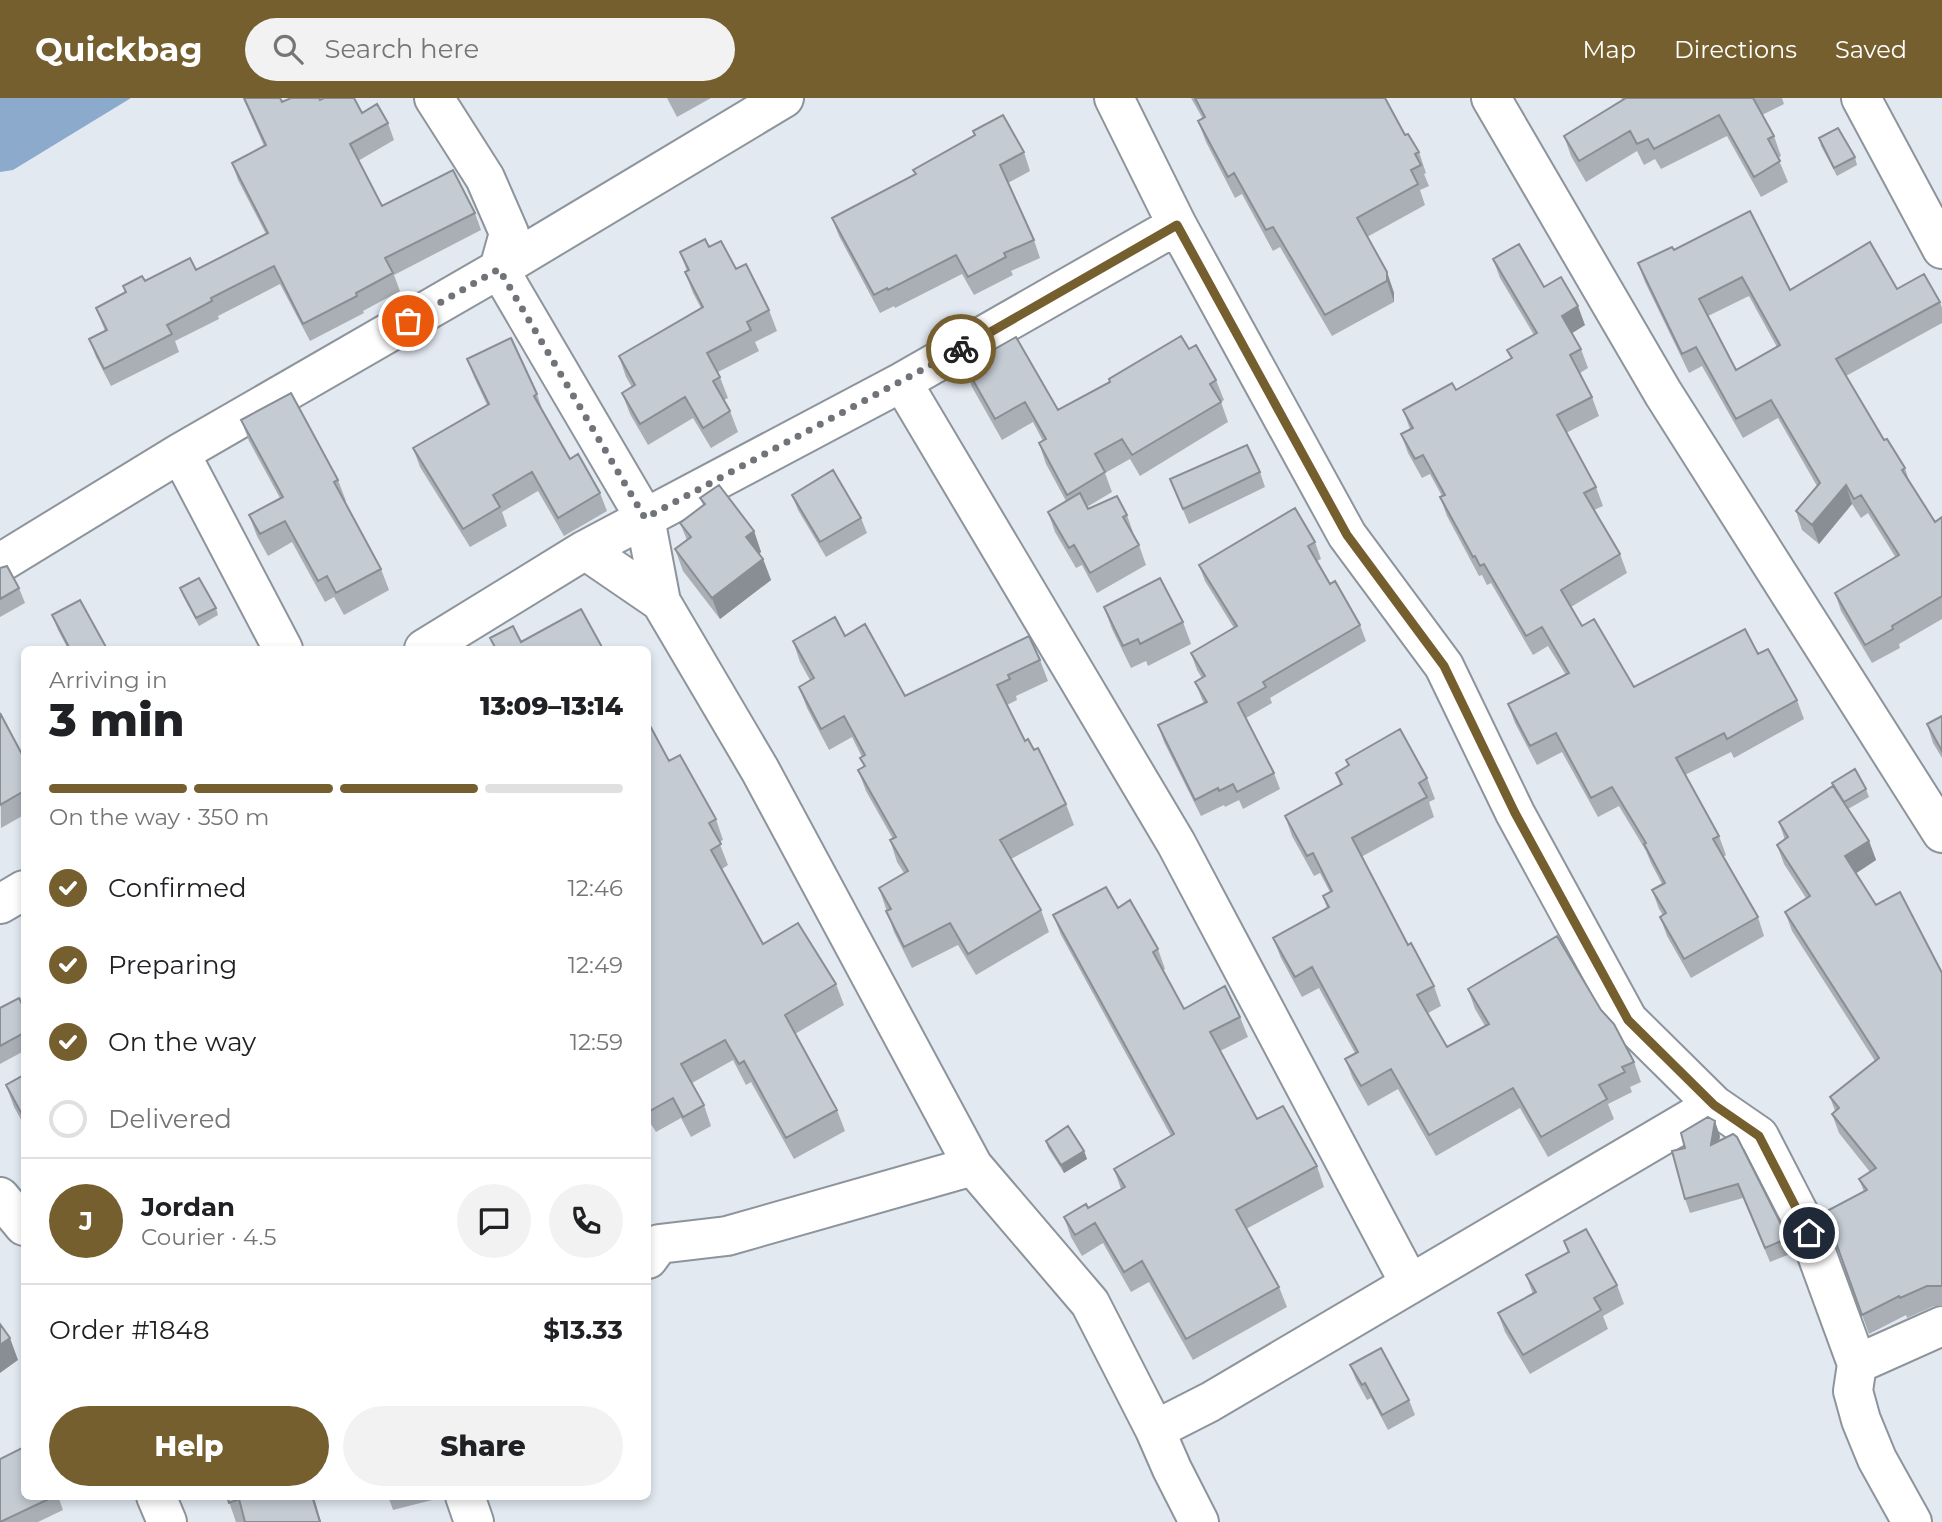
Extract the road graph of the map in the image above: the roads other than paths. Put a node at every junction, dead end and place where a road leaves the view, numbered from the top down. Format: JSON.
{"nodes":[{"id":1,"x":434,"y":98,"type":"edge"},
{"id":2,"x":784,"y":98,"type":"edge"},
{"id":3,"x":1114,"y":98,"type":"edge"},
{"id":4,"x":1491,"y":98,"type":"edge"},
{"id":5,"x":1861,"y":98,"type":"edge"},
{"id":6,"x":1177,"y":225,"type":"junction"},
{"id":7,"x":1942,"y":250,"type":"edge"},
{"id":8,"x":499,"y":269,"type":"junction"},
{"id":9,"x":902,"y":382,"type":"junction"},
{"id":10,"x":180,"y":453,"type":"junction"},
{"id":11,"x":645,"y":518,"type":"junction"},
{"id":12,"x":585,"y":550,"type":"junction"},
{"id":13,"x":0,"y":563,"type":"edge"},
{"id":14,"x":661,"y":602,"type":"junction"},
{"id":15,"x":281,"y":646,"type":"edge"},
{"id":16,"x":429,"y":646,"type":"edge"},
{"id":17,"x":1942,"y":833,"type":"edge"},
{"id":18,"x":21,"y":892,"type":"edge"},
{"id":19,"x":0,"y":904,"type":"edge"},
{"id":20,"x":1714,"y":1105,"type":"junction"},
{"id":21,"x":973,"y":1166,"type":"junction"},
{"id":22,"x":0,"y":1197,"type":"edge"},
{"id":23,"x":21,"y":1222,"type":"edge"},
{"id":24,"x":651,"y":1244,"type":"edge"},
{"id":25,"x":1410,"y":1284,"type":"junction"},
{"id":26,"x":1942,"y":1326,"type":"edge"},
{"id":27,"x":1857,"y":1364,"type":"junction"},
{"id":28,"x":1210,"y":1402,"type":"junction"},
{"id":29,"x":1155,"y":1430,"type":"junction"},
{"id":30,"x":1172,"y":1469,"type":"junction"},
{"id":31,"x":158,"y":1500,"type":"edge"},
{"id":32,"x":465,"y":1500,"type":"edge"},
{"id":33,"x":167,"y":1522,"type":"edge"},
{"id":34,"x":474,"y":1522,"type":"edge"},
{"id":35,"x":1199,"y":1522,"type":"edge"},
{"id":36,"x":1912,"y":1522,"type":"edge"}],
"edges":[{"from":1,"to":8,"type":"street"},
{"from":2,"to":8,"type":"street"},
{"from":3,"to":6,"type":"street"},
{"from":4,"to":17,"type":"street"},
{"from":5,"to":7,"type":"street"},
{"from":6,"to":9,"type":"street"},
{"from":6,"to":20,"type":"street"},
{"from":8,"to":10,"type":"street"},
{"from":8,"to":11,"type":"street"},
{"from":9,"to":11,"type":"street"},
{"from":9,"to":25,"type":"street"},
{"from":10,"to":13,"type":"street"},
{"from":10,"to":15,"type":"street"},
{"from":11,"to":12,"type":"street"},
{"from":11,"to":14,"type":"street"},
{"from":12,"to":14,"type":"street"},
{"from":12,"to":16,"type":"street"},
{"from":14,"to":21,"type":"street"},
{"from":18,"to":19,"type":"street"},
{"from":20,"to":25,"type":"street"},
{"from":20,"to":27,"type":"street"},
{"from":21,"to":24,"type":"street"},
{"from":21,"to":29,"type":"street"},
{"from":22,"to":23,"type":"street"},
{"from":25,"to":28,"type":"street"},
{"from":26,"to":27,"type":"street"},
{"from":27,"to":36,"type":"street"},
{"from":28,"to":29,"type":"street"},
{"from":28,"to":30,"type":"street"},
{"from":29,"to":30,"type":"street"},
{"from":30,"to":35,"type":"street"},
{"from":31,"to":33,"type":"street"},
{"from":32,"to":34,"type":"street"}]}
